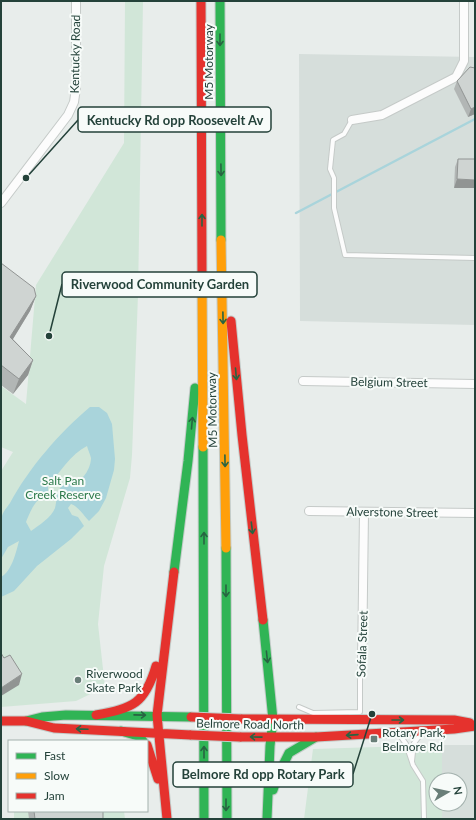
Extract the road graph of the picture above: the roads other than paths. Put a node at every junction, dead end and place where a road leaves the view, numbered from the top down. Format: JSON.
{"nodes":[{"id":1,"x":76,"y":1,"type":"edge"},
{"id":2,"x":201,"y":1,"type":"edge"},
{"id":3,"x":220,"y":1,"type":"edge"},
{"id":4,"x":464,"y":1,"type":"edge"},
{"id":5,"x":352,"y":120,"type":"joint"},
{"id":6,"x":1,"y":203,"type":"edge"},
{"id":7,"x":222,"y":209,"type":"junction"},
{"id":8,"x":475,"y":258,"type":"edge"},
{"id":9,"x":202,"y":259,"type":"junction"},
{"id":10,"x":303,"y":381,"type":"dead end"},
{"id":11,"x":475,"y":384,"type":"edge"},
{"id":12,"x":310,"y":511,"type":"dead end"},
{"id":13,"x":364,"y":512,"type":"junction"},
{"id":14,"x":475,"y":513,"type":"edge"},
{"id":15,"x":170,"y":603,"type":"junction"},
{"id":16,"x":362,"y":664,"type":"joint"},
{"id":17,"x":299,"y":707,"type":"dead end"},
{"id":18,"x":96,"y":715,"type":"junction"},
{"id":19,"x":157,"y":715,"type":"junction"},
{"id":20,"x":273,"y":720,"type":"junction"},
{"id":21,"x":1,"y":721,"type":"edge"},
{"id":22,"x":26,"y":721,"type":"junction"},
{"id":23,"x":475,"y":725,"type":"edge"},
{"id":24,"x":121,"y":730,"type":"junction"},
{"id":25,"x":424,"y":731,"type":"junction"},
{"id":26,"x":159,"y":732,"type":"junction"},
{"id":27,"x":398,"y":732,"type":"junction"},
{"id":28,"x":271,"y":737,"type":"junction"},
{"id":29,"x":316,"y":737,"type":"junction"},
{"id":30,"x":142,"y":740,"type":"edge"},
{"id":31,"x":148,"y":748,"type":"edge"},
{"id":32,"x":412,"y":762,"type":"junction"},
{"id":33,"x":165,"y":800,"type":"junction"},
{"id":34,"x":268,"y":804,"type":"junction"},
{"id":35,"x":167,"y":819,"type":"edge"},
{"id":36,"x":204,"y":819,"type":"edge"},
{"id":37,"x":226,"y":819,"type":"edge"},
{"id":38,"x":267,"y":819,"type":"edge"},
{"id":39,"x":424,"y":819,"type":"edge"}],
"edges":[{"from":1,"to":6,"type":"street","name":"Kentucky Road"},
{"from":9,"to":2,"type":"main road","name":"M5 Motorway","one_way":true},
{"from":3,"to":7,"type":"main road","name":"M5 Motorway","one_way":true},
{"from":4,"to":5,"type":"street"},
{"from":5,"to":8,"type":"lane"},
{"from":7,"to":20,"type":"main road","one_way":true},
{"from":7,"to":37,"type":"main road","name":"M5 Motorway","one_way":true},
{"from":15,"to":9,"type":"main road","one_way":true},
{"from":36,"to":9,"type":"main road","name":"M5 Motorway","one_way":true},
{"from":10,"to":11,"type":"street","name":"Belgium Street"},
{"from":12,"to":13,"type":"street","name":"Alverstone Street"},
{"from":13,"to":14,"type":"street","name":"Alverstone Street"},
{"from":13,"to":16,"type":"street","name":"Sofala Street"},
{"from":15,"to":18,"type":"main road"},
{"from":15,"to":19,"type":"main road"},
{"from":16,"to":17,"type":"lane","name":"Sofala Street"},
{"from":18,"to":19,"type":"main road","name":"Belmore Road North","one_way":true},
{"from":18,"to":22,"type":"main road","name":"Belmore Road North"},
{"from":19,"to":20,"type":"main road","name":"Belmore Road North","bridge":true},
{"from":19,"to":26,"type":"main road"},
{"from":20,"to":23,"type":"main road","name":"Belmore Road North","one_way":true},
{"from":20,"to":28,"type":"main road"},
{"from":21,"to":22,"type":"main road","name":"Belmore Road North"},
{"from":24,"to":22,"type":"main road","name":"Belmore Road North","one_way":true},
{"from":23,"to":25,"type":"main road","name":"Belmore Road North"},
{"from":24,"to":26,"type":"main road","name":"Belmore Road North"},
{"from":24,"to":30,"type":"main road"},
{"from":25,"to":27,"type":"main road","name":"Belmore Road North"},
{"from":25,"to":32,"type":"lane"},
{"from":28,"to":26,"type":"main road","name":"Belmore Road North","one_way":true,"bridge":true},
{"from":26,"to":33,"type":"main road"},
{"from":27,"to":29,"type":"main road","name":"Belmore Road North","one_way":true},
{"from":27,"to":32,"type":"lane"},
{"from":28,"to":29,"type":"main road","name":"Belmore Road North"},
{"from":28,"to":34,"type":"main road"},
{"from":29,"to":34,"type":"main road"},
{"from":31,"to":33,"type":"main road"},
{"from":32,"to":39,"type":"lane"},
{"from":33,"to":35,"type":"main road"},
{"from":34,"to":38,"type":"main road"}]}
